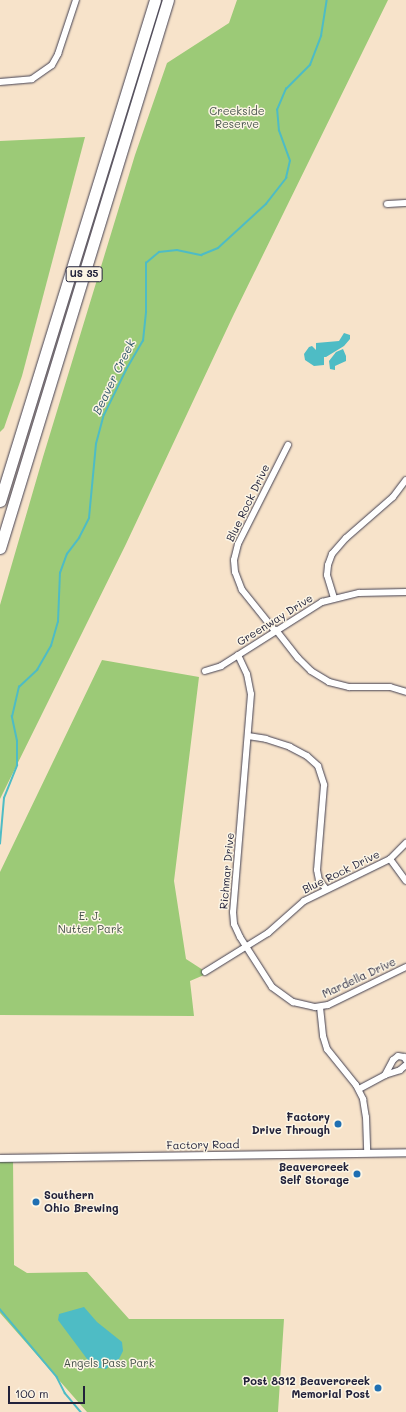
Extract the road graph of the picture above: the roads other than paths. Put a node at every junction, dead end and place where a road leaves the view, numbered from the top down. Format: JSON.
{"nodes":[{"id":1,"x":76,"y":0,"type":"edge"},
{"id":2,"x":155,"y":0,"type":"edge"},
{"id":3,"x":168,"y":0,"type":"edge"},
{"id":4,"x":0,"y":82,"type":"edge"},
{"id":5,"x":406,"y":203,"type":"edge"},
{"id":6,"x":387,"y":204,"type":"dead end"},
{"id":7,"x":288,"y":445,"type":"dead end"},
{"id":8,"x":406,"y":480,"type":"edge"},
{"id":9,"x":0,"y":501,"type":"edge"},
{"id":10,"x":0,"y":548,"type":"edge"},
{"id":11,"x":406,"y":592,"type":"edge"},
{"id":12,"x":334,"y":598,"type":"junction"},
{"id":13,"x":276,"y":631,"type":"junction"},
{"id":14,"x":238,"y":655,"type":"junction"},
{"id":15,"x":205,"y":671,"type":"dead end"},
{"id":16,"x":406,"y":692,"type":"edge"},
{"id":17,"x":248,"y":736,"type":"junction"},
{"id":18,"x":406,"y":843,"type":"edge"},
{"id":19,"x":390,"y":859,"type":"junction"},
{"id":20,"x":406,"y":881,"type":"edge"},
{"id":21,"x":326,"y":890,"type":"junction"},
{"id":22,"x":246,"y":948,"type":"junction"},
{"id":23,"x":406,"y":967,"type":"edge"},
{"id":24,"x":205,"y":972,"type":"dead end"},
{"id":25,"x":320,"y":1007,"type":"junction"},
{"id":26,"x":406,"y":1060,"type":"edge"},
{"id":27,"x":406,"y":1066,"type":"edge"},
{"id":28,"x":385,"y":1075,"type":"junction"},
{"id":29,"x":358,"y":1089,"type":"junction"},
{"id":30,"x":406,"y":1152,"type":"edge"},
{"id":31,"x":367,"y":1153,"type":"junction"},
{"id":32,"x":0,"y":1158,"type":"edge"}],
"edges":[{"from":1,"to":4,"type":"street"},
{"from":2,"to":9,"type":"highway","number":"US 35"},
{"from":3,"to":10,"type":"highway","number":"US 35"},
{"from":5,"to":6,"type":"street"},
{"from":7,"to":13,"type":"street","name":"Blue Rock Drive"},
{"from":8,"to":12,"type":"street"},
{"from":11,"to":12,"type":"street","name":"Greenway Drive"},
{"from":12,"to":13,"type":"street","name":"Greenway Drive"},
{"from":13,"to":14,"type":"street","name":"Greenway Drive"},
{"from":13,"to":16,"type":"street","name":"Blue Rock Drive"},
{"from":14,"to":15,"type":"street","name":"Greenway Drive"},
{"from":14,"to":17,"type":"street","name":"Richmar Drive"},
{"from":17,"to":21,"type":"street"},
{"from":17,"to":22,"type":"street","name":"Richmar Drive"},
{"from":18,"to":19,"type":"street","name":"Blue Rock Drive"},
{"from":19,"to":20,"type":"street"},
{"from":19,"to":21,"type":"street","name":"Blue Rock Drive"},
{"from":21,"to":22,"type":"street","name":"Blue Rock Drive"},
{"from":22,"to":24,"type":"street","name":"Blue Rock Drive"},
{"from":22,"to":25,"type":"street","name":"Richmar Drive"},
{"from":23,"to":25,"type":"street","name":"Mardella Drive"},
{"from":25,"to":29,"type":"street"},
{"from":26,"to":28,"type":"street"},
{"from":27,"to":28,"type":"street"},
{"from":28,"to":29,"type":"street"},
{"from":29,"to":31,"type":"street"},
{"from":30,"to":31,"type":"street","name":"Factory Road"},
{"from":31,"to":32,"type":"street","name":"Factory Road"}]}
